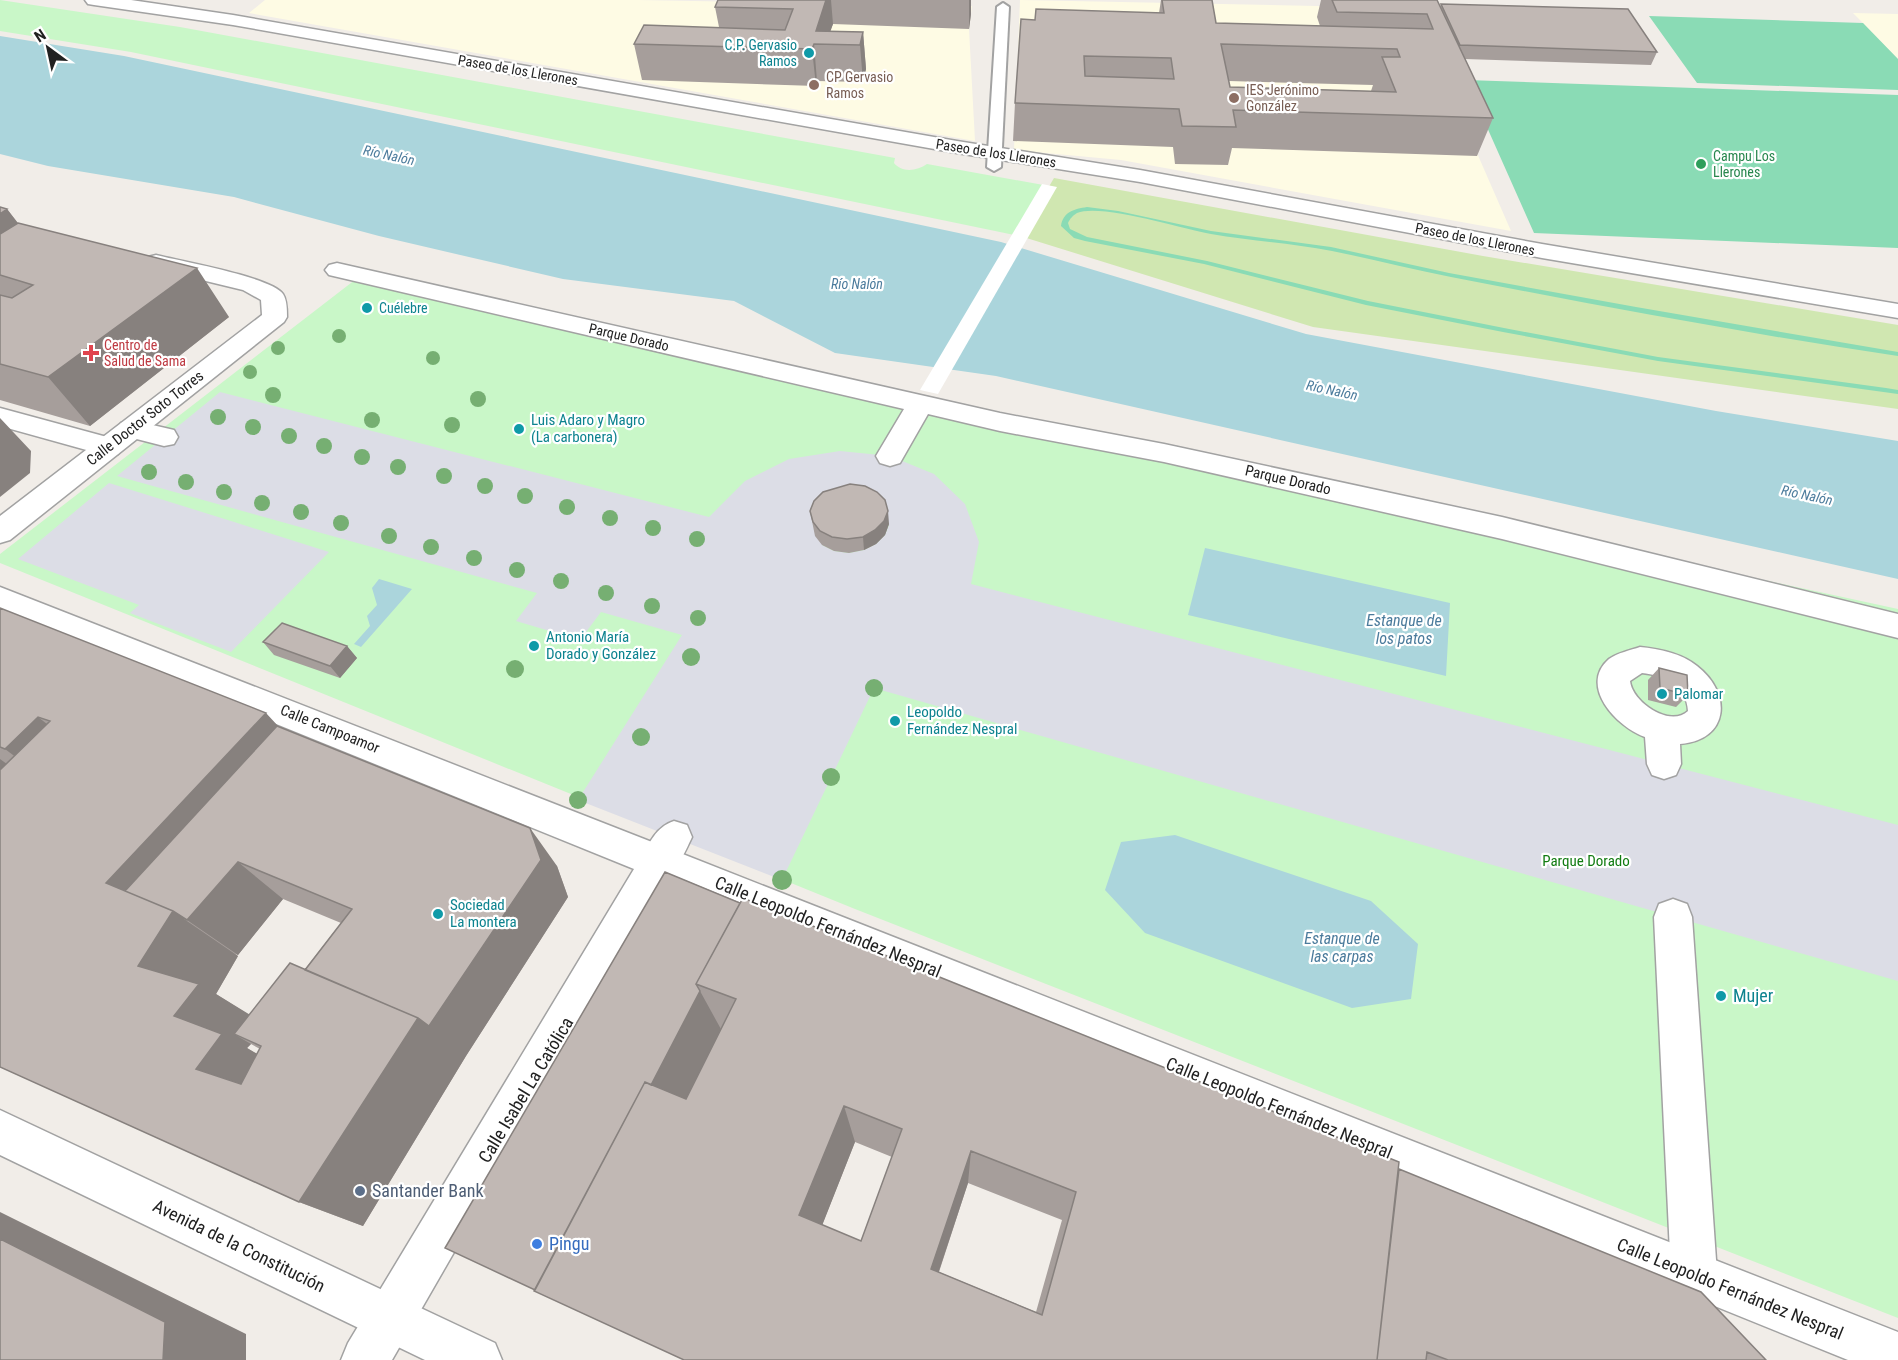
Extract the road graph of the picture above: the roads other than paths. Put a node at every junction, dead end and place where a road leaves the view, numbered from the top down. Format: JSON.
{"nodes":[{"id":1,"x":94,"y":0,"type":"edge"},
{"id":2,"x":1003,"y":6,"type":"dead end"},
{"id":3,"x":995,"y":160,"type":"junction"},
{"id":4,"x":138,"y":257,"type":"edge"},
{"id":5,"x":337,"y":270,"type":"dead end"},
{"id":6,"x":1898,"y":311,"type":"edge"},
{"id":7,"x":921,"y":404,"type":"junction"},
{"id":8,"x":0,"y":417,"type":"edge"},
{"id":9,"x":131,"y":429,"type":"junction"},
{"id":10,"x":164,"y":437,"type":"dead end"},
{"id":11,"x":108,"y":447,"type":"junction"},
{"id":12,"x":890,"y":456,"type":"dead end"},
{"id":13,"x":0,"y":532,"type":"edge"},
{"id":14,"x":0,"y":598,"type":"edge"},
{"id":15,"x":1898,"y":626,"type":"edge"},
{"id":16,"x":1661,"y":729,"type":"dead end"},
{"id":17,"x":1664,"y":764,"type":"dead end"},
{"id":18,"x":667,"y":849,"type":"junction"},
{"id":19,"x":1673,"y":917,"type":"dead end"},
{"id":20,"x":0,"y":1132,"type":"edge"},
{"id":21,"x":1714,"y":1296,"type":"junction"},
{"id":22,"x":391,"y":1319,"type":"junction"},
{"id":23,"x":1898,"y":1356,"type":"edge"},
{"id":24,"x":365,"y":1360,"type":"edge"},
{"id":25,"x":478,"y":1360,"type":"edge"}],
"edges":[{"from":1,"to":3,"type":"street","name":"Paseo de los Llerones"},
{"from":2,"to":3,"type":"lane"},
{"from":3,"to":6,"type":"street","name":"Paseo de los Llerones"},
{"from":4,"to":9,"type":"street","name":"Calle Doctor Soto Torres"},
{"from":5,"to":7,"type":"street","name":"Parque Dorado"},
{"from":7,"to":12,"type":"street"},
{"from":7,"to":15,"type":"street","name":"Parque Dorado"},
{"from":8,"to":11,"type":"street"},
{"from":9,"to":10,"type":"street"},
{"from":9,"to":11,"type":"street","name":"Calle Doctor Soto Torres"},
{"from":11,"to":13,"type":"street","name":"Calle Doctor Soto Torres"},
{"from":14,"to":18,"type":"street","name":"Calle Campoamor"},
{"from":16,"to":17,"type":"street"},
{"from":18,"to":21,"type":"street","name":"Calle Leopoldo Fernández Nespral"},
{"from":18,"to":22,"type":"street","name":"Calle Isabel La Católica"},
{"from":19,"to":21,"type":"street"},
{"from":20,"to":22,"type":"street","name":"Avenida de la Constitución"},
{"from":21,"to":23,"type":"street","name":"Calle Leopoldo Fernández Nespral"},
{"from":22,"to":24,"type":"street","name":"Calle Isabel La Católica"},
{"from":22,"to":25,"type":"street","name":"Avenida de la Constitución"}]}
